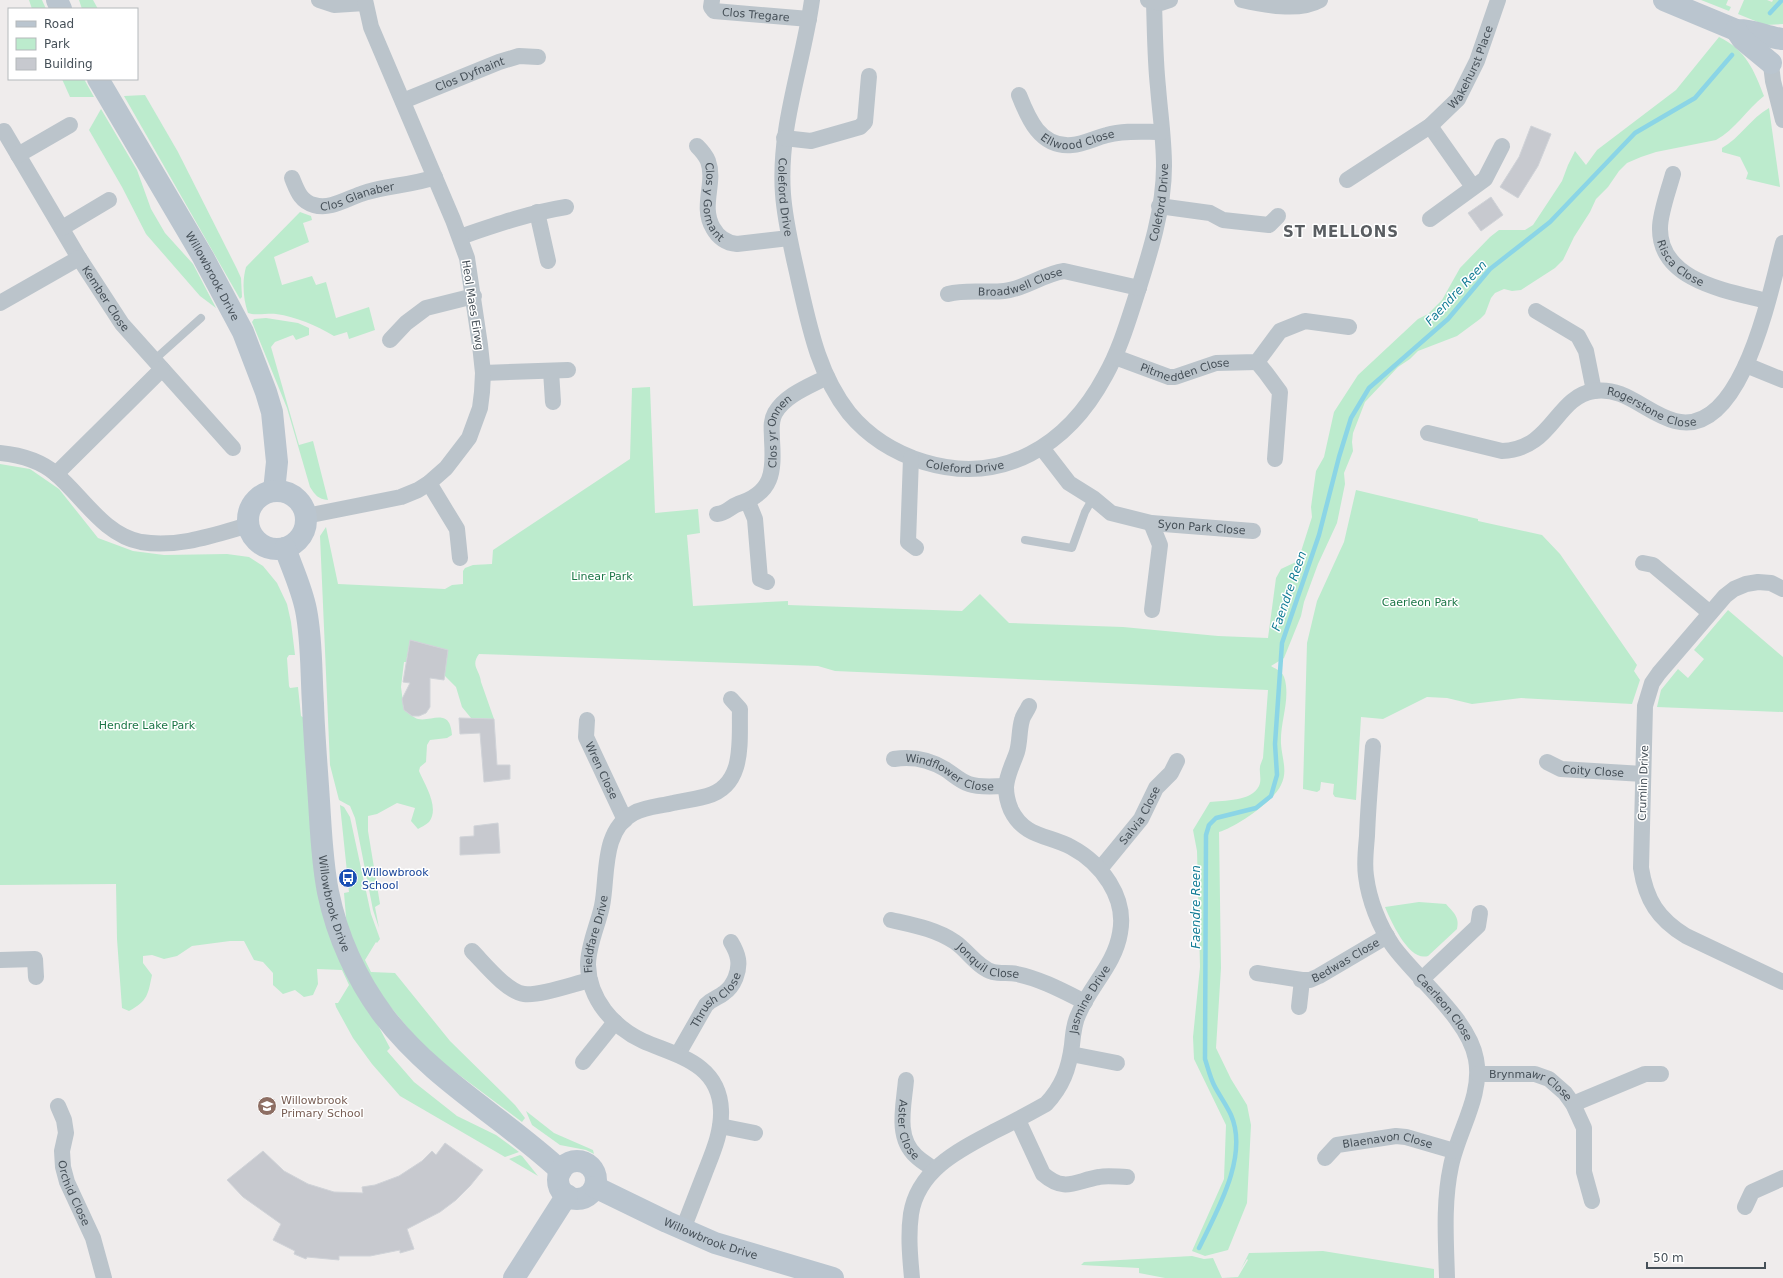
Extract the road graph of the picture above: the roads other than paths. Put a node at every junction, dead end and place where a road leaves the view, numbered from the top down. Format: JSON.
{"nodes":[{"id":1,"x":319,"y":0,"type":"edge"},
{"id":2,"x":712,"y":0,"type":"edge"},
{"id":3,"x":812,"y":0,"type":"edge"},
{"id":4,"x":1170,"y":0,"type":"edge"},
{"id":5,"x":1242,"y":0,"type":"edge"},
{"id":6,"x":1320,"y":0,"type":"edge"},
{"id":7,"x":1498,"y":0,"type":"edge"},
{"id":8,"x":1664,"y":0,"type":"edge"},
{"id":9,"x":1151,"y":1,"type":"edge"},
{"id":10,"x":365,"y":2,"type":"edge"},
{"id":11,"x":809,"y":19,"type":"junction"},
{"id":12,"x":1736,"y":30,"type":"junction"},
{"id":13,"x":1783,"y":39,"type":"edge"},
{"id":14,"x":538,"y":57,"type":"dead end"},
{"id":15,"x":1775,"y":68,"type":"edge"},
{"id":16,"x":869,"y":76,"type":"dead end"},
{"id":17,"x":99,"y":80,"type":"edge"},
{"id":18,"x":1019,"y":94,"type":"dead end"},
{"id":19,"x":403,"y":101,"type":"junction"},
{"id":20,"x":1783,"y":120,"type":"edge"},
{"id":21,"x":70,"y":125,"type":"dead end"},
{"id":22,"x":1430,"y":126,"type":"junction"},
{"id":23,"x":4,"y":131,"type":"dead end"},
{"id":24,"x":1162,"y":132,"type":"junction"},
{"id":25,"x":784,"y":138,"type":"junction"},
{"id":26,"x":697,"y":146,"type":"dead end"},
{"id":27,"x":1502,"y":146,"type":"dead end"},
{"id":28,"x":18,"y":155,"type":"junction"},
{"id":29,"x":1673,"y":174,"type":"dead end"},
{"id":30,"x":292,"y":178,"type":"dead end"},
{"id":31,"x":436,"y":178,"type":"junction"},
{"id":32,"x":1347,"y":180,"type":"dead end"},
{"id":33,"x":1473,"y":187,"type":"junction"},
{"id":34,"x":109,"y":200,"type":"dead end"},
{"id":35,"x":1159,"y":206,"type":"junction"},
{"id":36,"x":566,"y":208,"type":"dead end"},
{"id":37,"x":537,"y":212,"type":"junction"},
{"id":38,"x":1278,"y":216,"type":"dead end"},
{"id":39,"x":1430,"y":219,"type":"dead end"},
{"id":40,"x":62,"y":228,"type":"junction"},
{"id":41,"x":460,"y":237,"type":"junction"},
{"id":42,"x":789,"y":238,"type":"junction"},
{"id":43,"x":1783,"y":243,"type":"edge"},
{"id":44,"x":79,"y":258,"type":"junction"},
{"id":45,"x":548,"y":261,"type":"dead end"},
{"id":46,"x":1139,"y":288,"type":"junction"},
{"id":47,"x":948,"y":294,"type":"dead end"},
{"id":48,"x":474,"y":296,"type":"junction"},
{"id":49,"x":1767,"y":301,"type":"junction"},
{"id":50,"x":0,"y":303,"type":"edge"},
{"id":51,"x":1536,"y":311,"type":"dead end"},
{"id":52,"x":202,"y":318,"type":"dead end"},
{"id":53,"x":1349,"y":327,"type":"dead end"},
{"id":54,"x":390,"y":340,"type":"dead end"},
{"id":55,"x":1115,"y":357,"type":"junction"},
{"id":56,"x":1257,"y":362,"type":"junction"},
{"id":57,"x":158,"y":365,"type":"junction"},
{"id":58,"x":1746,"y":365,"type":"junction"},
{"id":59,"x":568,"y":370,"type":"dead end"},
{"id":60,"x":551,"y":371,"type":"junction"},
{"id":61,"x":483,"y":374,"type":"junction"},
{"id":62,"x":827,"y":377,"type":"junction"},
{"id":63,"x":1783,"y":380,"type":"edge"},
{"id":64,"x":1594,"y":391,"type":"junction"},
{"id":65,"x":553,"y":402,"type":"dead end"},
{"id":66,"x":1428,"y":433,"type":"dead end"},
{"id":67,"x":233,"y":448,"type":"dead end"},
{"id":68,"x":1042,"y":448,"type":"junction"},
{"id":69,"x":0,"y":453,"type":"edge"},
{"id":70,"x":911,"y":458,"type":"junction"},
{"id":71,"x":1275,"y":459,"type":"dead end"},
{"id":72,"x":56,"y":474,"type":"junction"},
{"id":73,"x":429,"y":483,"type":"junction"},
{"id":74,"x":274,"y":491,"type":"junction"},
{"id":75,"x":1093,"y":498,"type":"junction"},
{"id":76,"x":748,"y":502,"type":"junction"},
{"id":77,"x":717,"y":514,"type":"dead end"},
{"id":78,"x":306,"y":516,"type":"junction"},
{"id":79,"x":1151,"y":523,"type":"junction"},
{"id":80,"x":249,"y":525,"type":"junction"},
{"id":81,"x":1253,"y":531,"type":"dead end"},
{"id":82,"x":1025,"y":540,"type":"dead end"},
{"id":83,"x":285,"y":548,"type":"junction"},
{"id":84,"x":916,"y":548,"type":"dead end"},
{"id":85,"x":460,"y":558,"type":"dead end"},
{"id":86,"x":1642,"y":563,"type":"dead end"},
{"id":87,"x":767,"y":582,"type":"dead end"},
{"id":88,"x":1783,"y":589,"type":"edge"},
{"id":89,"x":1152,"y":610,"type":"dead end"},
{"id":90,"x":1710,"y":613,"type":"junction"},
{"id":91,"x":731,"y":699,"type":"dead end"},
{"id":92,"x":1029,"y":706,"type":"dead end"},
{"id":93,"x":587,"y":720,"type":"dead end"},
{"id":94,"x":1373,"y":746,"type":"dead end"},
{"id":95,"x":894,"y":758,"type":"dead end"},
{"id":96,"x":1177,"y":761,"type":"dead end"},
{"id":97,"x":1547,"y":762,"type":"dead end"},
{"id":98,"x":1643,"y":774,"type":"junction"},
{"id":99,"x":1006,"y":786,"type":"junction"},
{"id":100,"x":625,"y":820,"type":"junction"},
{"id":101,"x":1100,"y":869,"type":"junction"},
{"id":102,"x":1480,"y":913,"type":"dead end"},
{"id":103,"x":892,"y":920,"type":"dead end"},
{"id":104,"x":1386,"y":936,"type":"junction"},
{"id":105,"x":732,"y":942,"type":"dead end"},
{"id":106,"x":472,"y":951,"type":"dead end"},
{"id":107,"x":0,"y":960,"type":"edge"},
{"id":108,"x":1257,"y":973,"type":"dead end"},
{"id":109,"x":1781,"y":975,"type":"edge"},
{"id":110,"x":36,"y":978,"type":"dead end"},
{"id":111,"x":590,"y":980,"type":"junction"},
{"id":112,"x":1302,"y":980,"type":"junction"},
{"id":113,"x":1421,"y":980,"type":"junction"},
{"id":114,"x":1085,"y":1002,"type":"junction"},
{"id":115,"x":1299,"y":1007,"type":"dead end"},
{"id":116,"x":615,"y":1022,"type":"junction"},
{"id":117,"x":678,"y":1054,"type":"junction"},
{"id":118,"x":1071,"y":1054,"type":"junction"},
{"id":119,"x":583,"y":1062,"type":"dead end"},
{"id":120,"x":1117,"y":1063,"type":"dead end"},
{"id":121,"x":1478,"y":1074,"type":"junction"},
{"id":122,"x":1661,"y":1074,"type":"dead end"},
{"id":123,"x":906,"y":1080,"type":"dead end"},
{"id":124,"x":1573,"y":1104,"type":"junction"},
{"id":125,"x":58,"y":1106,"type":"dead end"},
{"id":126,"x":1018,"y":1120,"type":"junction"},
{"id":127,"x":720,"y":1126,"type":"junction"},
{"id":128,"x":755,"y":1133,"type":"dead end"},
{"id":129,"x":1454,"y":1151,"type":"junction"},
{"id":130,"x":1325,"y":1158,"type":"dead end"},
{"id":131,"x":934,"y":1169,"type":"junction"},
{"id":132,"x":561,"y":1170,"type":"junction"},
{"id":133,"x":1127,"y":1177,"type":"dead end"},
{"id":134,"x":1783,"y":1178,"type":"edge"},
{"id":135,"x":595,"y":1187,"type":"junction"},
{"id":136,"x":567,"y":1195,"type":"junction"},
{"id":137,"x":1592,"y":1201,"type":"dead end"},
{"id":138,"x":1745,"y":1207,"type":"dead end"},
{"id":139,"x":683,"y":1229,"type":"junction"},
{"id":140,"x":790,"y":1272,"type":"edge"},
{"id":141,"x":104,"y":1278,"type":"edge"},
{"id":142,"x":514,"y":1278,"type":"edge"},
{"id":143,"x":833,"y":1278,"type":"edge"},
{"id":144,"x":912,"y":1278,"type":"edge"},
{"id":145,"x":1447,"y":1278,"type":"edge"}],
"edges":[{"from":1,"to":10,"type":"street"},
{"from":2,"to":11,"type":"street","name":"Clos Tregare"},
{"from":3,"to":11,"type":"street","name":"Coleford Drive"},
{"from":4,"to":9,"type":"street"},
{"from":5,"to":6,"type":"street"},
{"from":7,"to":22,"type":"street","name":"Wakehurst Place"},
{"from":8,"to":12,"type":"street"},
{"from":9,"to":24,"type":"street","name":"Coleford Drive"},
{"from":10,"to":19,"type":"street","name":"Heol Maes Eirwg"},
{"from":11,"to":25,"type":"street","name":"Coleford Drive"},
{"from":12,"to":13,"type":"street"},
{"from":12,"to":15,"type":"street"},
{"from":13,"to":15,"type":"street"},
{"from":14,"to":19,"type":"street","name":"Clos Dyfnaint"},
{"from":15,"to":20,"type":"street"},
{"from":16,"to":25,"type":"street"},
{"from":17,"to":74,"type":"street","name":"Willowbrook Drive"},
{"from":18,"to":24,"type":"street","name":"Ellwood Close"},
{"from":19,"to":31,"type":"street","name":"Heol Maes Eirwg"},
{"from":21,"to":28,"type":"street"},
{"from":22,"to":32,"type":"street","name":"Wakehurst Place"},
{"from":22,"to":33,"type":"street"},
{"from":23,"to":28,"type":"street","name":"Kember Close"},
{"from":24,"to":35,"type":"street","name":"Coleford Drive"},
{"from":25,"to":42,"type":"street","name":"Coleford Drive"},
{"from":26,"to":42,"type":"street","name":"Clos y Gornant"},
{"from":27,"to":33,"type":"street"},
{"from":28,"to":40,"type":"street","name":"Kember Close"},
{"from":29,"to":49,"type":"street","name":"Risca Close"},
{"from":30,"to":31,"type":"street","name":"Clos Glanaber"},
{"from":31,"to":41,"type":"street","name":"Heol Maes Eirwg"},
{"from":33,"to":39,"type":"street"},
{"from":34,"to":40,"type":"street"},
{"from":35,"to":38,"type":"street"},
{"from":35,"to":46,"type":"street","name":"Coleford Drive"},
{"from":36,"to":37,"type":"street"},
{"from":37,"to":41,"type":"street"},
{"from":37,"to":45,"type":"street"},
{"from":40,"to":44,"type":"street","name":"Kember Close"},
{"from":41,"to":48,"type":"street","name":"Heol Maes Eirwg"},
{"from":42,"to":62,"type":"street","name":"Coleford Drive"},
{"from":43,"to":49,"type":"street","name":"Rogerstone Close"},
{"from":44,"to":50,"type":"street"},
{"from":44,"to":57,"type":"street","name":"Kember Close"},
{"from":46,"to":47,"type":"street","name":"Broadwell Close"},
{"from":46,"to":55,"type":"street","name":"Coleford Drive"},
{"from":48,"to":54,"type":"street"},
{"from":48,"to":61,"type":"street","name":"Heol Maes Eirwg"},
{"from":49,"to":58,"type":"street","name":"Rogerstone Close"},
{"from":51,"to":64,"type":"street"},
{"from":52,"to":57,"type":"lane"},
{"from":53,"to":56,"type":"street"},
{"from":55,"to":56,"type":"street","name":"Pitmedden Close"},
{"from":55,"to":68,"type":"street","name":"Coleford Drive"},
{"from":56,"to":71,"type":"street"},
{"from":57,"to":67,"type":"street","name":"Kember Close"},
{"from":57,"to":72,"type":"street"},
{"from":58,"to":63,"type":"street"},
{"from":58,"to":64,"type":"street","name":"Rogerstone Close"},
{"from":59,"to":60,"type":"street"},
{"from":60,"to":61,"type":"street"},
{"from":60,"to":65,"type":"street"},
{"from":61,"to":73,"type":"street","name":"Heol Maes Eirwg"},
{"from":62,"to":70,"type":"street","name":"Coleford Drive"},
{"from":62,"to":76,"type":"street","name":"Clos yr Onnen"},
{"from":64,"to":66,"type":"street","name":"Rogerstone Close"},
{"from":68,"to":70,"type":"street","name":"Coleford Drive"},
{"from":68,"to":75,"type":"street","name":"Syon Park Close"},
{"from":69,"to":72,"type":"street"},
{"from":70,"to":84,"type":"street"},
{"from":72,"to":80,"type":"street"},
{"from":73,"to":78,"type":"street","name":"Heol Maes Eirwg"},
{"from":73,"to":85,"type":"street"},
{"from":74,"to":78,"type":"street"},
{"from":74,"to":80,"type":"street"},
{"from":75,"to":79,"type":"street","name":"Syon Park Close"},
{"from":75,"to":82,"type":"lane"},
{"from":76,"to":77,"type":"street","name":"Clos yr Onnen"},
{"from":76,"to":87,"type":"street"},
{"from":78,"to":83,"type":"street"},
{"from":79,"to":81,"type":"street","name":"Syon Park Close"},
{"from":79,"to":89,"type":"street","name":"Syon Park Close"},
{"from":80,"to":83,"type":"street"},
{"from":83,"to":132,"type":"street","name":"Willowbrook Drive"},
{"from":86,"to":90,"type":"street"},
{"from":88,"to":90,"type":"street","name":"Crumlin Drive"},
{"from":90,"to":98,"type":"street","name":"Crumlin Drive"},
{"from":91,"to":100,"type":"street","name":"Fieldfare Drive"},
{"from":92,"to":99,"type":"street","name":"Jasmine Drive"},
{"from":93,"to":100,"type":"street","name":"Wren Close"},
{"from":94,"to":104,"type":"street","name":"Caerleon Close"},
{"from":95,"to":99,"type":"street","name":"Windflower Close"},
{"from":96,"to":101,"type":"street","name":"Salvia Close"},
{"from":97,"to":98,"type":"street","name":"Coity Close"},
{"from":98,"to":109,"type":"street","name":"Crumlin Drive"},
{"from":99,"to":101,"type":"street","name":"Jasmine Drive"},
{"from":100,"to":111,"type":"street","name":"Fieldfare Drive"},
{"from":101,"to":114,"type":"street","name":"Jasmine Drive"},
{"from":102,"to":113,"type":"street"},
{"from":103,"to":114,"type":"street","name":"Jonquil Close"},
{"from":104,"to":112,"type":"street","name":"Bedwas Close"},
{"from":104,"to":113,"type":"street","name":"Caerleon Close"},
{"from":105,"to":117,"type":"street","name":"Thrush Close"},
{"from":106,"to":111,"type":"street"},
{"from":107,"to":110,"type":"street"},
{"from":108,"to":112,"type":"street","name":"Bedwas Close"},
{"from":111,"to":116,"type":"street","name":"Fieldfare Drive"},
{"from":112,"to":115,"type":"street","name":"Bedwas Close"},
{"from":113,"to":121,"type":"street","name":"Caerleon Close"},
{"from":114,"to":118,"type":"street","name":"Jasmine Drive"},
{"from":116,"to":117,"type":"street","name":"Fieldfare Drive"},
{"from":116,"to":119,"type":"street"},
{"from":117,"to":127,"type":"street","name":"Fieldfare Drive"},
{"from":118,"to":120,"type":"street"},
{"from":118,"to":126,"type":"street","name":"Jasmine Drive"},
{"from":121,"to":124,"type":"street","name":"Brynmawr Close"},
{"from":121,"to":129,"type":"street","name":"Caerleon Close"},
{"from":122,"to":124,"type":"street"},
{"from":123,"to":131,"type":"street","name":"Aster Close"},
{"from":124,"to":137,"type":"street","name":"Brynmawr Close"},
{"from":125,"to":141,"type":"street","name":"Orchid Close"},
{"from":126,"to":131,"type":"street","name":"Jasmine Drive"},
{"from":126,"to":133,"type":"street"},
{"from":127,"to":128,"type":"street"},
{"from":127,"to":139,"type":"street","name":"Fieldfare Drive"},
{"from":129,"to":130,"type":"street","name":"Blaenavon Close"},
{"from":129,"to":145,"type":"street","name":"Caerleon Close"},
{"from":131,"to":144,"type":"street","name":"Jasmine Drive"},
{"from":132,"to":135,"type":"street"},
{"from":132,"to":136,"type":"street"},
{"from":134,"to":138,"type":"street"},
{"from":135,"to":136,"type":"street"},
{"from":135,"to":139,"type":"street","name":"Willowbrook Drive"},
{"from":136,"to":142,"type":"street"},
{"from":139,"to":140,"type":"street","name":"Willowbrook Drive"},
{"from":140,"to":143,"type":"street","name":"Willowbrook Drive"}]}
